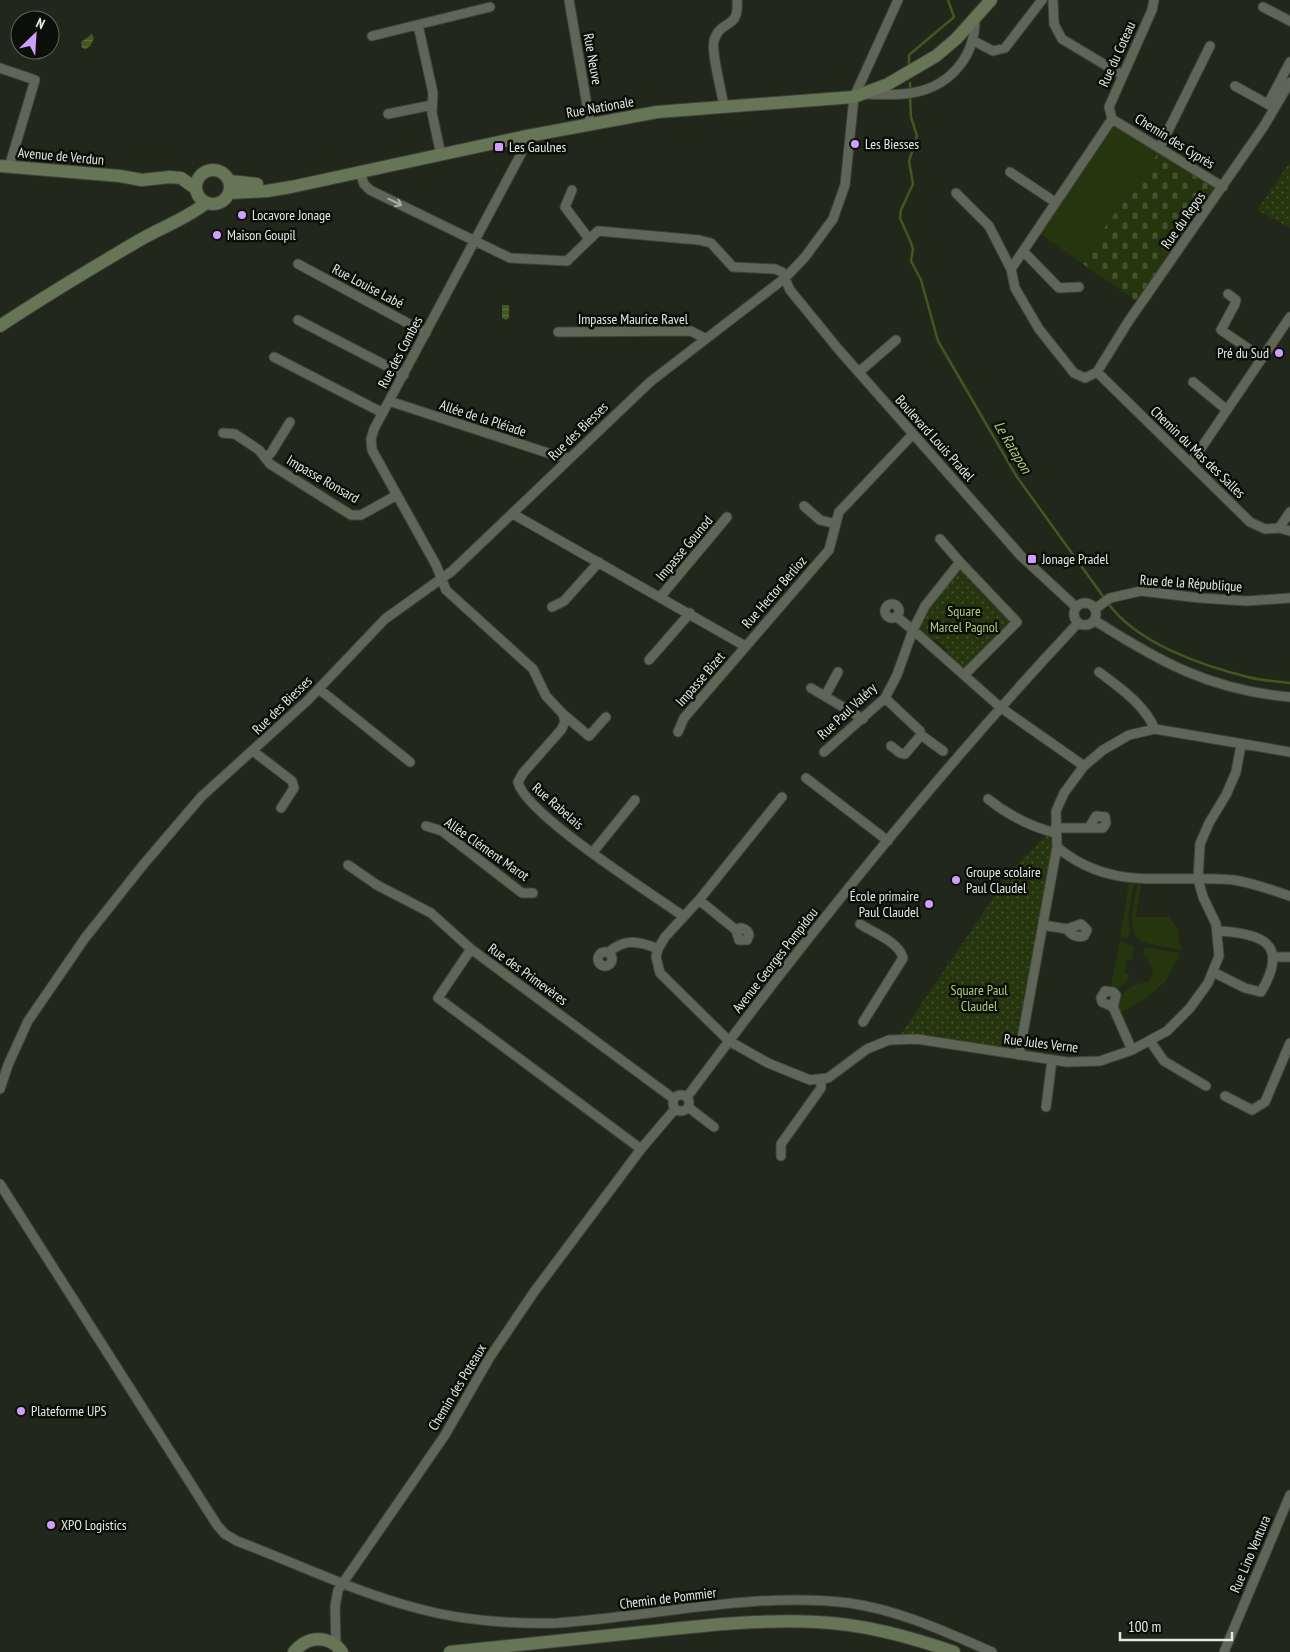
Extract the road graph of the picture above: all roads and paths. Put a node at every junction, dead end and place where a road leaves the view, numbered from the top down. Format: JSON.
{"nodes":[{"id":1,"x":569,"y":0,"type":"edge"},
{"id":2,"x":737,"y":0,"type":"edge"},
{"id":3,"x":898,"y":0,"type":"edge"},
{"id":4,"x":991,"y":0,"type":"edge"},
{"id":5,"x":1042,"y":0,"type":"edge"},
{"id":6,"x":1053,"y":0,"type":"edge"},
{"id":7,"x":1154,"y":0,"type":"edge"},
{"id":8,"x":490,"y":7,"type":"dead end"},
{"id":9,"x":1263,"y":7,"type":"dead end"},
{"id":10,"x":975,"y":19,"type":"junction"},
{"id":11,"x":1290,"y":21,"type":"edge"},
{"id":12,"x":418,"y":25,"type":"junction"},
{"id":13,"x":372,"y":36,"type":"dead end"},
{"id":14,"x":974,"y":40,"type":"junction"},
{"id":15,"x":1210,"y":46,"type":"dead end"},
{"id":16,"x":1290,"y":62,"type":"edge"},
{"id":17,"x":0,"y":68,"type":"edge"},
{"id":18,"x":1122,"y":75,"type":"junction"},
{"id":19,"x":1290,"y":82,"type":"edge"},
{"id":20,"x":1235,"y":86,"type":"dead end"},
{"id":21,"x":858,"y":96,"type":"junction"},
{"id":22,"x":432,"y":105,"type":"junction"},
{"id":23,"x":1272,"y":106,"type":"junction"},
{"id":24,"x":724,"y":107,"type":"junction"},
{"id":25,"x":388,"y":114,"type":"dead end"},
{"id":26,"x":1112,"y":118,"type":"junction"},
{"id":27,"x":590,"y":123,"type":"junction"},
{"id":28,"x":522,"y":137,"type":"junction"},
{"id":29,"x":1160,"y":147,"type":"junction"},
{"id":30,"x":441,"y":155,"type":"junction"},
{"id":31,"x":4,"y":166,"type":"edge"},
{"id":32,"x":1010,"y":172,"type":"dead end"},
{"id":33,"x":360,"y":173,"type":"junction"},
{"id":34,"x":201,"y":174,"type":"junction"},
{"id":35,"x":120,"y":176,"type":"junction"},
{"id":36,"x":229,"y":187,"type":"junction"},
{"id":37,"x":1223,"y":187,"type":"junction"},
{"id":38,"x":572,"y":190,"type":"dead end"},
{"id":39,"x":956,"y":193,"type":"dead end"},
{"id":40,"x":200,"y":196,"type":"junction"},
{"id":41,"x":1055,"y":202,"type":"junction"},
{"id":42,"x":589,"y":239,"type":"junction"},
{"id":43,"x":475,"y":242,"type":"junction"},
{"id":44,"x":1023,"y":251,"type":"junction"},
{"id":45,"x":298,"y":264,"type":"dead end"},
{"id":46,"x":1010,"y":269,"type":"junction"},
{"id":47,"x":785,"y":278,"type":"junction"},
{"id":48,"x":1079,"y":287,"type":"dead end"},
{"id":49,"x":1228,"y":294,"type":"dead end"},
{"id":50,"x":298,"y":320,"type":"dead end"},
{"id":51,"x":1289,"y":323,"type":"edge"},
{"id":52,"x":0,"y":326,"type":"edge"},
{"id":53,"x":558,"y":332,"type":"dead end"},
{"id":54,"x":426,"y":333,"type":"junction"},
{"id":55,"x":706,"y":339,"type":"junction"},
{"id":56,"x":896,"y":340,"type":"dead end"},
{"id":57,"x":274,"y":357,"type":"dead end"},
{"id":58,"x":1262,"y":358,"type":"junction"},
{"id":59,"x":859,"y":372,"type":"junction"},
{"id":60,"x":1097,"y":372,"type":"junction"},
{"id":61,"x":404,"y":375,"type":"junction"},
{"id":62,"x":1192,"y":382,"type":"dead end"},
{"id":63,"x":390,"y":401,"type":"junction"},
{"id":64,"x":1227,"y":410,"type":"junction"},
{"id":65,"x":383,"y":413,"type":"junction"},
{"id":66,"x":290,"y":422,"type":"dead end"},
{"id":67,"x":223,"y":432,"type":"dead end"},
{"id":68,"x":913,"y":434,"type":"junction"},
{"id":69,"x":265,"y":457,"type":"junction"},
{"id":70,"x":569,"y":458,"type":"junction"},
{"id":71,"x":1191,"y":463,"type":"junction"},
{"id":72,"x":397,"y":495,"type":"junction"},
{"id":73,"x":804,"y":506,"type":"dead end"},
{"id":74,"x":1290,"y":512,"type":"edge"},
{"id":75,"x":513,"y":514,"type":"junction"},
{"id":76,"x":727,"y":518,"type":"dead end"},
{"id":77,"x":836,"y":524,"type":"junction"},
{"id":78,"x":1279,"y":528,"type":"junction"},
{"id":79,"x":1290,"y":531,"type":"edge"},
{"id":80,"x":940,"y":539,"type":"dead end"},
{"id":81,"x":599,"y":562,"type":"junction"},
{"id":82,"x":960,"y":562,"type":"junction"},
{"id":83,"x":440,"y":580,"type":"junction"},
{"id":84,"x":661,"y":596,"type":"junction"},
{"id":85,"x":1290,"y":598,"type":"edge"},
{"id":86,"x":1098,"y":606,"type":"junction"},
{"id":87,"x":552,"y":607,"type":"dead end"},
{"id":88,"x":1076,"y":607,"type":"junction"},
{"id":89,"x":690,"y":613,"type":"junction"},
{"id":90,"x":897,"y":617,"type":"dead end"},
{"id":91,"x":1094,"y":620,"type":"junction"},
{"id":92,"x":1078,"y":623,"type":"junction"},
{"id":93,"x":914,"y":630,"type":"junction"},
{"id":94,"x":746,"y":646,"type":"junction"},
{"id":95,"x":648,"y":660,"type":"dead end"},
{"id":96,"x":838,"y":672,"type":"dead end"},
{"id":97,"x":1099,"y":672,"type":"dead end"},
{"id":98,"x":964,"y":675,"type":"junction"},
{"id":99,"x":811,"y":688,"type":"dead end"},
{"id":100,"x":319,"y":689,"type":"junction"},
{"id":101,"x":825,"y":696,"type":"junction"},
{"id":102,"x":1290,"y":697,"type":"edge"},
{"id":103,"x":885,"y":698,"type":"junction"},
{"id":104,"x":1000,"y":707,"type":"junction"},
{"id":105,"x":563,"y":714,"type":"junction"},
{"id":106,"x":606,"y":717,"type":"dead end"},
{"id":107,"x":863,"y":718,"type":"junction"},
{"id":108,"x":1155,"y":729,"type":"junction"},
{"id":109,"x":678,"y":732,"type":"dead end"},
{"id":110,"x":921,"y":735,"type":"junction"},
{"id":111,"x":1241,"y":745,"type":"junction"},
{"id":112,"x":891,"y":746,"type":"dead end"},
{"id":113,"x":253,"y":751,"type":"junction"},
{"id":114,"x":943,"y":751,"type":"dead end"},
{"id":115,"x":824,"y":752,"type":"dead end"},
{"id":116,"x":1290,"y":752,"type":"edge"},
{"id":117,"x":410,"y":762,"type":"dead end"},
{"id":118,"x":1084,"y":766,"type":"junction"},
{"id":119,"x":806,"y":778,"type":"dead end"},
{"id":120,"x":782,"y":797,"type":"dead end"},
{"id":121,"x":988,"y":799,"type":"dead end"},
{"id":122,"x":635,"y":800,"type":"dead end"},
{"id":123,"x":281,"y":808,"type":"dead end"},
{"id":124,"x":426,"y":826,"type":"dead end"},
{"id":125,"x":1090,"y":826,"type":"dead end"},
{"id":126,"x":1055,"y":831,"type":"junction"},
{"id":127,"x":888,"y":841,"type":"junction"},
{"id":128,"x":1057,"y":847,"type":"junction"},
{"id":129,"x":593,"y":852,"type":"junction"},
{"id":130,"x":348,"y":865,"type":"dead end"},
{"id":131,"x":1198,"y":879,"type":"junction"},
{"id":132,"x":533,"y":894,"type":"dead end"},
{"id":133,"x":1290,"y":896,"type":"edge"},
{"id":134,"x":699,"y":900,"type":"junction"},
{"id":135,"x":683,"y":916,"type":"junction"},
{"id":136,"x":860,"y":924,"type":"dead end"},
{"id":137,"x":1043,"y":925,"type":"junction"},
{"id":138,"x":1066,"y":929,"type":"dead end"},
{"id":139,"x":736,"y":930,"type":"dead end"},
{"id":140,"x":1217,"y":930,"type":"junction"},
{"id":141,"x":471,"y":949,"type":"junction"},
{"id":142,"x":658,"y":949,"type":"junction"},
{"id":143,"x":609,"y":952,"type":"dead end"},
{"id":144,"x":1275,"y":957,"type":"junction"},
{"id":145,"x":1290,"y":957,"type":"edge"},
{"id":146,"x":1213,"y":972,"type":"junction"},
{"id":147,"x":1114,"y":1007,"type":"dead end"},
{"id":148,"x":864,"y":1022,"type":"dead end"},
{"id":149,"x":728,"y":1041,"type":"junction"},
{"id":150,"x":1150,"y":1042,"type":"junction"},
{"id":151,"x":1290,"y":1043,"type":"edge"},
{"id":152,"x":1132,"y":1050,"type":"junction"},
{"id":153,"x":1019,"y":1055,"type":"junction"},
{"id":154,"x":1052,"y":1060,"type":"junction"},
{"id":155,"x":821,"y":1079,"type":"junction"},
{"id":156,"x":1206,"y":1086,"type":"dead end"},
{"id":157,"x":0,"y":1089,"type":"edge"},
{"id":158,"x":1225,"y":1096,"type":"dead end"},
{"id":159,"x":687,"y":1097,"type":"junction"},
{"id":160,"x":674,"y":1099,"type":"junction"},
{"id":161,"x":688,"y":1107,"type":"junction"},
{"id":162,"x":1046,"y":1107,"type":"dead end"},
{"id":163,"x":675,"y":1109,"type":"junction"},
{"id":164,"x":714,"y":1127,"type":"dead end"},
{"id":165,"x":641,"y":1149,"type":"junction"},
{"id":166,"x":781,"y":1156,"type":"dead end"},
{"id":167,"x":0,"y":1184,"type":"edge"},
{"id":168,"x":1290,"y":1495,"type":"edge"},
{"id":169,"x":343,"y":1583,"type":"junction"},
{"id":170,"x":336,"y":1627,"type":"junction"},
{"id":171,"x":323,"y":1639,"type":"junction"},
{"id":172,"x":339,"y":1649,"type":"edge"},
{"id":173,"x":294,"y":1652,"type":"edge"},
{"id":174,"x":450,"y":1652,"type":"edge"},
{"id":175,"x":954,"y":1652,"type":"edge"},
{"id":176,"x":992,"y":1652,"type":"edge"},
{"id":177,"x":1224,"y":1652,"type":"edge"}],
"edges":[{"from":1,"to":27,"type":"street","name":"Rue Neuve"},
{"from":2,"to":24,"type":"street"},
{"from":3,"to":21,"type":"street","name":"Rue des Biesses"},
{"from":4,"to":10,"type":"main road","name":"Rue Nationale"},
{"from":5,"to":14,"type":"street"},
{"from":6,"to":18,"type":"street"},
{"from":7,"to":18,"type":"street","name":"Rue du Coteau"},
{"from":8,"to":12,"type":"street"},
{"from":9,"to":11,"type":"street"},
{"from":10,"to":14,"type":"street","name":"Rue Nationale"},
{"from":10,"to":21,"type":"main road","name":"Rue Nationale"},
{"from":12,"to":13,"type":"street"},
{"from":12,"to":22,"type":"street"},
{"from":14,"to":21,"type":"street","name":"Rue Nationale"},
{"from":15,"to":29,"type":"street"},
{"from":16,"to":23,"type":"street"},
{"from":17,"to":31,"type":"street"},
{"from":18,"to":26,"type":"street","name":"Rue du Coteau"},
{"from":19,"to":23,"type":"street","name":"Rue du Repos"},
{"from":20,"to":23,"type":"street"},
{"from":21,"to":24,"type":"main road","name":"Rue Nationale"},
{"from":21,"to":47,"type":"street","name":"Rue des Biesses"},
{"from":22,"to":25,"type":"street"},
{"from":22,"to":30,"type":"street"},
{"from":23,"to":37,"type":"street","name":"Rue du Repos"},
{"from":24,"to":27,"type":"main road","name":"Rue Nationale"},
{"from":26,"to":29,"type":"street","name":"Chemin des Cyprès"},
{"from":26,"to":41,"type":"street"},
{"from":27,"to":28,"type":"main road","name":"Rue Nationale"},
{"from":28,"to":30,"type":"main road","name":"Rue Nationale"},
{"from":28,"to":43,"type":"street","name":"Rue des Combes"},
{"from":29,"to":37,"type":"street","name":"Chemin des Cyprès"},
{"from":30,"to":33,"type":"main road","name":"Rue Nationale"},
{"from":31,"to":35,"type":"main road","name":"Avenue de Verdun"},
{"from":32,"to":41,"type":"street"},
{"from":33,"to":36,"type":"main road","name":"Rue Nationale"},
{"from":33,"to":43,"type":"street","one_way":true},
{"from":34,"to":35,"type":"main road","name":"Avenue de Verdun"},
{"from":34,"to":36,"type":"main road"},
{"from":34,"to":40,"type":"main road"},
{"from":35,"to":40,"type":"main road","name":"Avenue de Verdun"},
{"from":36,"to":40,"type":"main road"},
{"from":37,"to":60,"type":"street","name":"Rue du Repos"},
{"from":38,"to":42,"type":"street"},
{"from":39,"to":46,"type":"street"},
{"from":40,"to":52,"type":"main road"},
{"from":41,"to":44,"type":"street"},
{"from":42,"to":43,"type":"street"},
{"from":42,"to":47,"type":"street"},
{"from":43,"to":54,"type":"street","name":"Rue des Combes"},
{"from":44,"to":46,"type":"street"},
{"from":44,"to":48,"type":"street"},
{"from":45,"to":54,"type":"street","name":"Rue Louise Labé"},
{"from":46,"to":60,"type":"street"},
{"from":47,"to":55,"type":"street","name":"Rue des Biesses"},
{"from":47,"to":59,"type":"street","name":"Boulevard Louis Pradel"},
{"from":49,"to":58,"type":"street"},
{"from":50,"to":61,"type":"street"},
{"from":51,"to":58,"type":"street"},
{"from":53,"to":55,"type":"street","name":"Impasse Maurice Ravel"},
{"from":54,"to":61,"type":"street","name":"Rue des Combes"},
{"from":55,"to":70,"type":"street","name":"Rue des Biesses"},
{"from":56,"to":59,"type":"street"},
{"from":57,"to":65,"type":"street"},
{"from":58,"to":64,"type":"street"},
{"from":59,"to":68,"type":"street","name":"Boulevard Louis Pradel"},
{"from":60,"to":71,"type":"street","name":"Chemin du Mas des Salles"},
{"from":61,"to":63,"type":"street","name":"Rue des Combes"},
{"from":62,"to":64,"type":"street"},
{"from":63,"to":65,"type":"street","name":"Rue des Combes"},
{"from":63,"to":70,"type":"street","name":"Allée de la Pléiade"},
{"from":64,"to":71,"type":"street"},
{"from":65,"to":72,"type":"street","name":"Rue des Combes"},
{"from":66,"to":69,"type":"street","name":"Impasse Ronsard"},
{"from":67,"to":69,"type":"street","name":"Impasse Ronsard"},
{"from":68,"to":77,"type":"street","name":"Rue Hector Berlioz"},
{"from":68,"to":88,"type":"street","name":"Boulevard Louis Pradel"},
{"from":69,"to":72,"type":"street","name":"Impasse Ronsard"},
{"from":70,"to":75,"type":"street","name":"Rue des Biesses"},
{"from":71,"to":78,"type":"street","name":"Chemin du Mas des Salles"},
{"from":72,"to":83,"type":"street","name":"Rue des Combes"},
{"from":73,"to":77,"type":"street"},
{"from":74,"to":78,"type":"street"},
{"from":75,"to":81,"type":"street","name":"Rue Hector Berlioz"},
{"from":75,"to":83,"type":"street","name":"Rue des Biesses"},
{"from":76,"to":84,"type":"street","name":"Impasse Gounod"},
{"from":77,"to":94,"type":"street","name":"Rue Hector Berlioz"},
{"from":78,"to":79,"type":"street","name":"Chemin du Mas des Salles"},
{"from":80,"to":82,"type":"street"},
{"from":81,"to":84,"type":"street","name":"Rue Hector Berlioz"},
{"from":81,"to":87,"type":"street"},
{"from":82,"to":93,"type":"street"},
{"from":82,"to":98,"type":"street"},
{"from":83,"to":100,"type":"street","name":"Rue des Biesses"},
{"from":83,"to":105,"type":"street"},
{"from":84,"to":89,"type":"street","name":"Rue Hector Berlioz"},
{"from":85,"to":86,"type":"street","name":"Rue de la République"},
{"from":86,"to":88,"type":"street"},
{"from":86,"to":91,"type":"street"},
{"from":88,"to":92,"type":"street"},
{"from":89,"to":94,"type":"street","name":"Rue Hector Berlioz"},
{"from":89,"to":95,"type":"street"},
{"from":90,"to":93,"type":"street"},
{"from":91,"to":92,"type":"street"},
{"from":91,"to":102,"type":"street"},
{"from":92,"to":104,"type":"street","name":"Avenue Georges Pompidou"},
{"from":93,"to":98,"type":"street"},
{"from":93,"to":103,"type":"street","name":"Rue Paul Valéry"},
{"from":94,"to":109,"type":"street","name":"Impasse Bizet"},
{"from":96,"to":101,"type":"street"},
{"from":97,"to":108,"type":"street"},
{"from":98,"to":104,"type":"street"},
{"from":99,"to":101,"type":"street"},
{"from":100,"to":113,"type":"street","name":"Rue des Biesses"},
{"from":100,"to":117,"type":"street"},
{"from":101,"to":107,"type":"street"},
{"from":103,"to":107,"type":"street","name":"Rue Paul Valéry"},
{"from":103,"to":110,"type":"street"},
{"from":104,"to":118,"type":"street"},
{"from":104,"to":127,"type":"street","name":"Avenue Georges Pompidou"},
{"from":105,"to":106,"type":"street"},
{"from":105,"to":129,"type":"street","name":"Rue Rabelais"},
{"from":107,"to":115,"type":"street","name":"Rue Paul Valéry"},
{"from":108,"to":111,"type":"street"},
{"from":108,"to":118,"type":"street"},
{"from":110,"to":112,"type":"street"},
{"from":110,"to":114,"type":"street"},
{"from":111,"to":116,"type":"street"},
{"from":111,"to":131,"type":"street","name":"Rue Jules Verne"},
{"from":113,"to":123,"type":"street","name":"Rue des Biesses"},
{"from":113,"to":157,"type":"street","name":"Rue des Biesses"},
{"from":118,"to":126,"type":"street"},
{"from":119,"to":127,"type":"street"},
{"from":120,"to":134,"type":"street"},
{"from":121,"to":126,"type":"street"},
{"from":122,"to":129,"type":"street"},
{"from":124,"to":132,"type":"street","name":"Allée Clément Marot"},
{"from":125,"to":126,"type":"street"},
{"from":126,"to":128,"type":"street"},
{"from":127,"to":149,"type":"street","name":"Avenue Georges Pompidou"},
{"from":128,"to":131,"type":"street"},
{"from":128,"to":137,"type":"street"},
{"from":129,"to":135,"type":"street","name":"Rue Rabelais"},
{"from":130,"to":141,"type":"street"},
{"from":131,"to":133,"type":"street"},
{"from":131,"to":140,"type":"street","name":"Rue Jules Verne"},
{"from":134,"to":135,"type":"street"},
{"from":134,"to":139,"type":"street"},
{"from":135,"to":142,"type":"street"},
{"from":136,"to":148,"type":"street"},
{"from":137,"to":138,"type":"street"},
{"from":137,"to":153,"type":"street"},
{"from":140,"to":144,"type":"street"},
{"from":140,"to":146,"type":"street","name":"Rue Jules Verne"},
{"from":141,"to":160,"type":"street","name":"Rue des Primevères"},
{"from":141,"to":165,"type":"street","name":"Rue des Primevères"},
{"from":142,"to":143,"type":"street"},
{"from":142,"to":149,"type":"street"},
{"from":144,"to":145,"type":"street"},
{"from":144,"to":146,"type":"street"},
{"from":146,"to":150,"type":"street","name":"Rue Jules Verne"},
{"from":147,"to":152,"type":"street"},
{"from":149,"to":155,"type":"street"},
{"from":149,"to":159,"type":"street","name":"Avenue Georges Pompidou"},
{"from":150,"to":152,"type":"street","name":"Rue Jules Verne"},
{"from":150,"to":156,"type":"street"},
{"from":151,"to":158,"type":"street"},
{"from":152,"to":154,"type":"street","name":"Rue Jules Verne"},
{"from":153,"to":154,"type":"street","name":"Rue Jules Verne"},
{"from":153,"to":155,"type":"street","name":"Rue Jules Verne"},
{"from":154,"to":162,"type":"street"},
{"from":155,"to":166,"type":"street"},
{"from":159,"to":160,"type":"street"},
{"from":159,"to":161,"type":"street"},
{"from":160,"to":163,"type":"street"},
{"from":161,"to":163,"type":"street"},
{"from":161,"to":164,"type":"street"},
{"from":163,"to":165,"type":"street"},
{"from":165,"to":169,"type":"street","name":"Chemin des Poteaux"},
{"from":167,"to":169,"type":"street","name":"Chemin de Pommier"},
{"from":168,"to":177,"type":"street","name":"Rue Lino Ventura"},
{"from":169,"to":170,"type":"street","name":"Chemin des Poteaux"},
{"from":169,"to":176,"type":"street","name":"Chemin de Pommier"},
{"from":170,"to":171,"type":"street"},
{"from":170,"to":172,"type":"street","name":"Chemin des Poteaux"},
{"from":171,"to":172,"type":"main road"},
{"from":171,"to":173,"type":"main road"},
{"from":174,"to":175,"type":"main road"}]}
